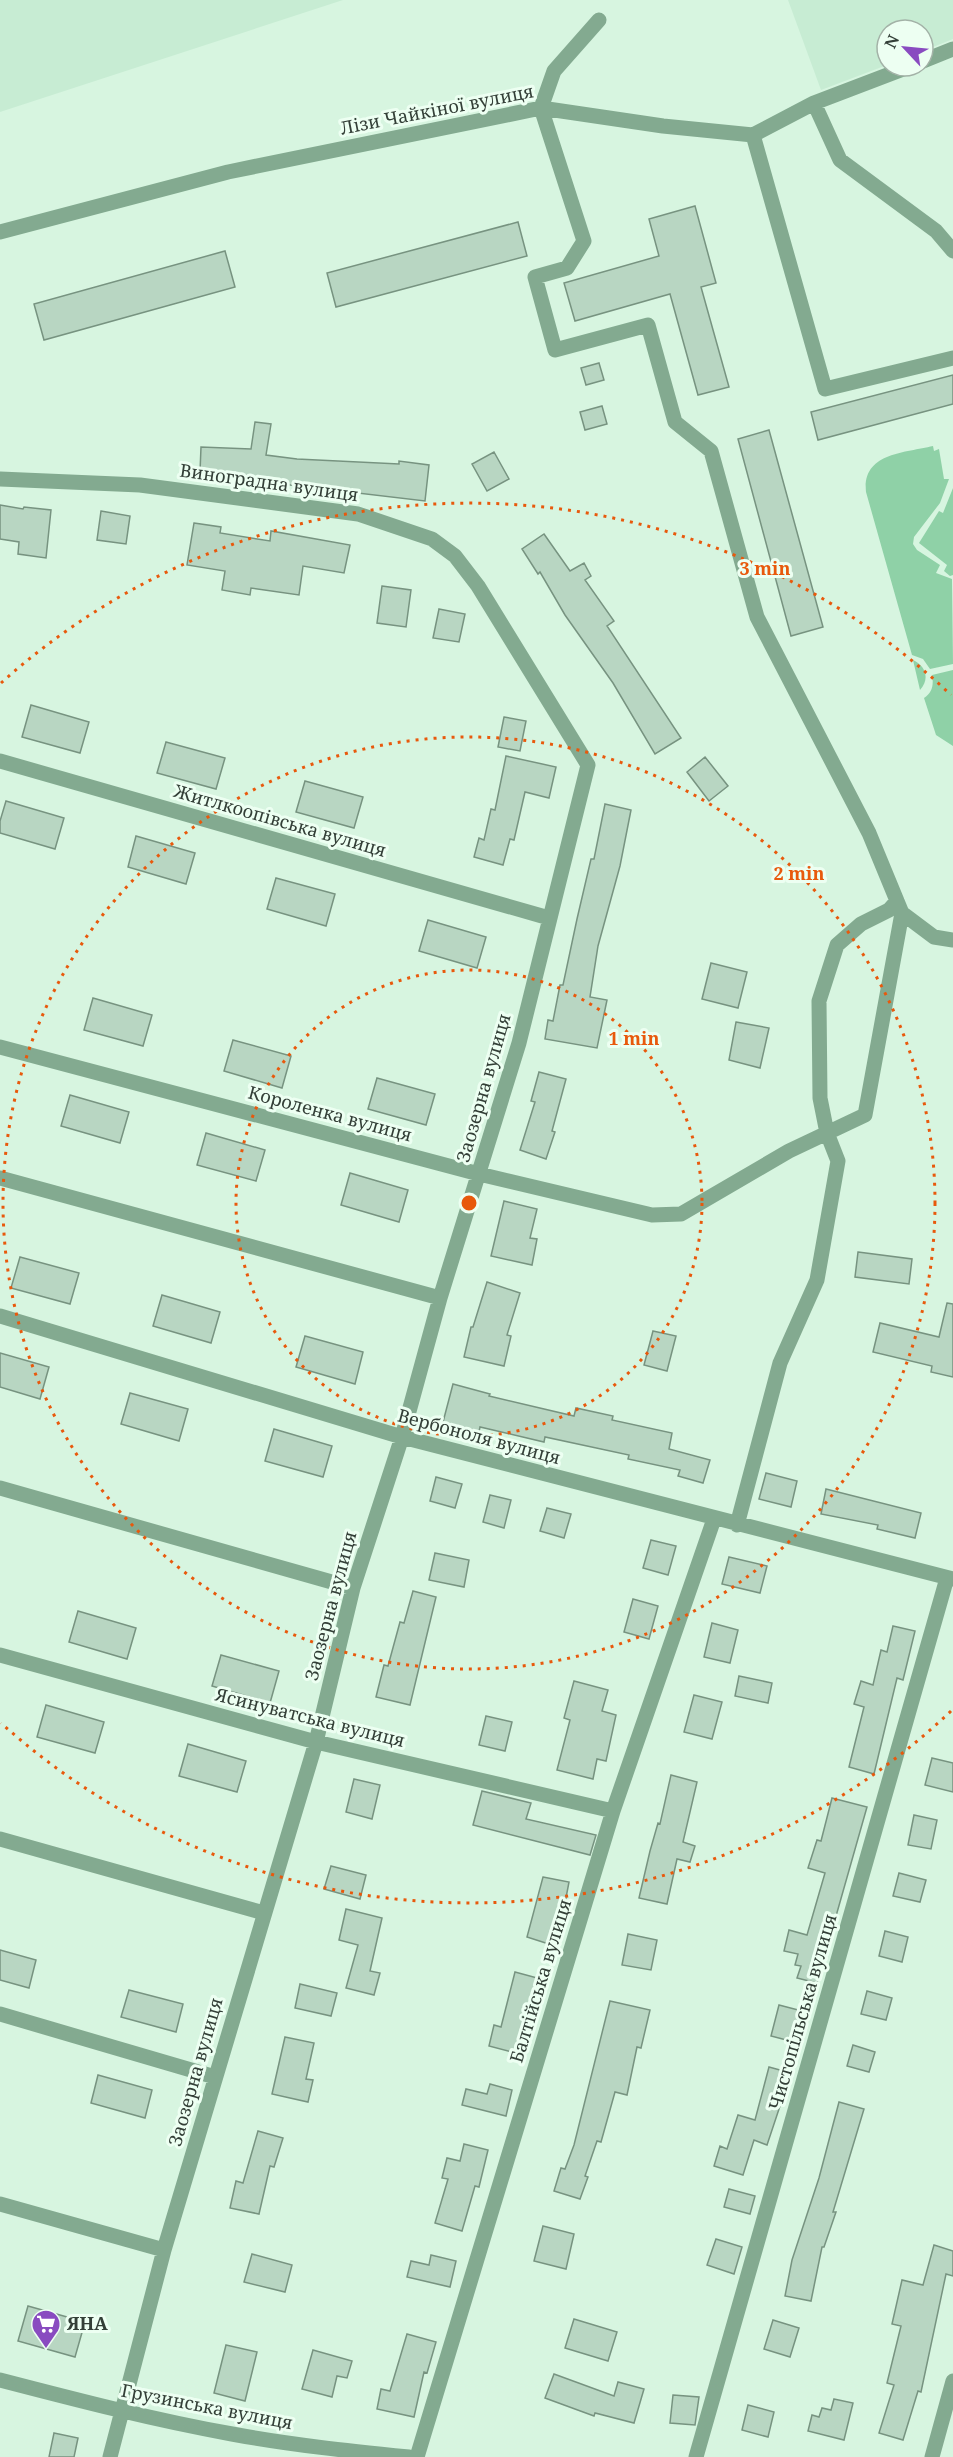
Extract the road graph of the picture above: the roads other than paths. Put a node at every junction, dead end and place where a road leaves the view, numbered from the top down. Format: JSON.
{"nodes":[{"id":1,"x":599,"y":20,"type":"dead end"},
{"id":2,"x":953,"y":50,"type":"edge"},
{"id":3,"x":935,"y":57,"type":"edge"},
{"id":4,"x":880,"y":78,"type":"edge"},
{"id":5,"x":814,"y":104,"type":"junction"},
{"id":6,"x":541,"y":108,"type":"junction"},
{"id":7,"x":753,"y":135,"type":"junction"},
{"id":8,"x":0,"y":232,"type":"edge"},
{"id":9,"x":953,"y":251,"type":"edge"},
{"id":10,"x":953,"y":358,"type":"edge"},
{"id":11,"x":0,"y":479,"type":"edge"},
{"id":12,"x":0,"y":761,"type":"edge"},
{"id":13,"x":588,"y":765,"type":"joint"},
{"id":14,"x":900,"y":907,"type":"junction"},
{"id":15,"x":549,"y":918,"type":"junction"},
{"id":16,"x":953,"y":940,"type":"edge"},
{"id":17,"x":0,"y":1047,"type":"edge"},
{"id":18,"x":827,"y":1133,"type":"junction"},
{"id":19,"x":479,"y":1174,"type":"junction"},
{"id":20,"x":0,"y":1178,"type":"edge"},
{"id":21,"x":440,"y":1298,"type":"junction"},
{"id":22,"x":0,"y":1316,"type":"edge"},
{"id":23,"x":402,"y":1437,"type":"junction"},
{"id":24,"x":0,"y":1488,"type":"edge"},
{"id":25,"x":714,"y":1519,"type":"junction"},
{"id":26,"x":737,"y":1525,"type":"junction"},
{"id":27,"x":950,"y":1579,"type":"edge"},
{"id":28,"x":353,"y":1588,"type":"junction"},
{"id":29,"x":0,"y":1655,"type":"edge"},
{"id":30,"x":316,"y":1742,"type":"junction"},
{"id":31,"x":613,"y":1811,"type":"junction"},
{"id":32,"x":0,"y":1839,"type":"edge"},
{"id":33,"x":264,"y":1913,"type":"junction"},
{"id":34,"x":0,"y":2014,"type":"edge"},
{"id":35,"x":215,"y":2077,"type":"junction"},
{"id":36,"x":0,"y":2204,"type":"edge"},
{"id":37,"x":164,"y":2250,"type":"junction"},
{"id":38,"x":0,"y":2380,"type":"edge"},
{"id":39,"x":953,"y":2381,"type":"edge"},
{"id":40,"x":122,"y":2412,"type":"junction"},
{"id":41,"x":110,"y":2457,"type":"edge"},
{"id":42,"x":409,"y":2457,"type":"edge"},
{"id":43,"x":417,"y":2457,"type":"edge"},
{"id":44,"x":696,"y":2457,"type":"edge"},
{"id":45,"x":932,"y":2457,"type":"edge"}],
"edges":[{"from":1,"to":6,"type":"street"},
{"from":2,"to":3,"type":"street"},
{"from":4,"to":5,"type":"street"},
{"from":5,"to":7,"type":"street"},
{"from":5,"to":9,"type":"street"},
{"from":6,"to":7,"type":"street","name":"Лізи Чайкіної вулиця"},
{"from":6,"to":8,"type":"street","name":"Лізи Чайкіної вулиця"},
{"from":6,"to":14,"type":"street"},
{"from":7,"to":10,"type":"street"},
{"from":11,"to":13,"type":"street","name":"Виноградна вулиця"},
{"from":12,"to":15,"type":"street","name":"Житлкоопівська вулиця"},
{"from":13,"to":15,"type":"street","name":"Заозерна вулиця"},
{"from":14,"to":16,"type":"street"},
{"from":14,"to":18,"type":"street","name":"Короленка вулиця"},
{"from":14,"to":18,"type":"street"},
{"from":15,"to":19,"type":"street","name":"Заозерна вулиця"},
{"from":17,"to":19,"type":"street","name":"Короленка вулиця"},
{"from":18,"to":19,"type":"street","name":"Короленка вулиця"},
{"from":18,"to":26,"type":"street"},
{"from":19,"to":21,"type":"street","name":"Заозерна вулиця"},
{"from":20,"to":21,"type":"street"},
{"from":21,"to":23,"type":"street","name":"Заозерна вулиця"},
{"from":22,"to":23,"type":"street","name":"Вербоноля вулиця"},
{"from":23,"to":25,"type":"street","name":"Вербоноля вулиця"},
{"from":23,"to":28,"type":"street","name":"Заозерна вулиця"},
{"from":24,"to":28,"type":"street"},
{"from":25,"to":26,"type":"street","name":"Вербоноля вулиця"},
{"from":25,"to":31,"type":"street","name":"Балтійська вулиця"},
{"from":26,"to":27,"type":"street","name":"Вербоноля вулиця"},
{"from":27,"to":44,"type":"street","name":"Чистопільська вулиця"},
{"from":28,"to":30,"type":"street","name":"Заозерна вулиця"},
{"from":29,"to":30,"type":"street","name":"Ясинуватська вулиця"},
{"from":30,"to":31,"type":"street","name":"Ясинуватська вулиця"},
{"from":30,"to":33,"type":"street","name":"Заозерна вулиця"},
{"from":31,"to":43,"type":"street","name":"Балтійська вулиця"},
{"from":32,"to":33,"type":"street"},
{"from":33,"to":35,"type":"street","name":"Заозерна вулиця"},
{"from":34,"to":35,"type":"street"},
{"from":35,"to":37,"type":"street","name":"Заозерна вулиця"},
{"from":36,"to":37,"type":"street"},
{"from":37,"to":40,"type":"street","name":"Заозерна вулиця"},
{"from":38,"to":40,"type":"street","name":"Грузинська вулиця"},
{"from":39,"to":45,"type":"street"},
{"from":40,"to":41,"type":"street","name":"Заозерна вулиця"},
{"from":40,"to":42,"type":"street","name":"Грузинська вулиця"}]}
